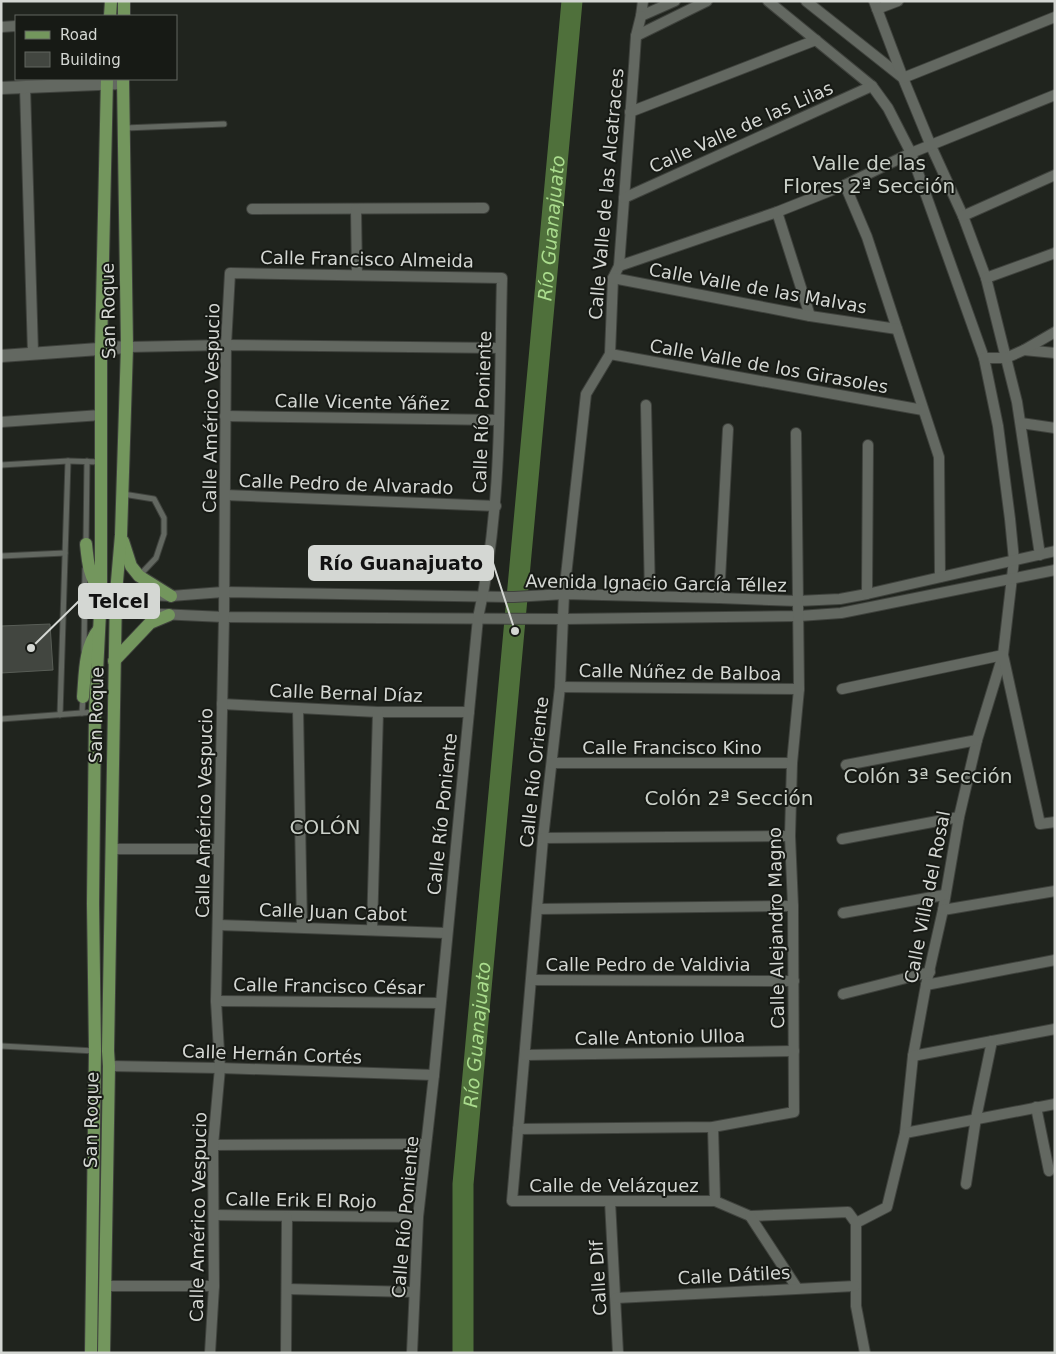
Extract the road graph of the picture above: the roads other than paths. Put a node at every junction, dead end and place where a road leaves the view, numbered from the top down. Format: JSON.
{"nodes":[{"id":1,"x":111,"y":1,"type":"edge"},
{"id":2,"x":124,"y":1,"type":"edge"},
{"id":3,"x":643,"y":1,"type":"edge"},
{"id":4,"x":675,"y":1,"type":"edge"},
{"id":5,"x":707,"y":1,"type":"edge"},
{"id":6,"x":768,"y":1,"type":"edge"},
{"id":7,"x":806,"y":1,"type":"edge"},
{"id":8,"x":898,"y":1,"type":"edge"},
{"id":9,"x":876,"y":5,"type":"edge"},
{"id":10,"x":110,"y":15,"type":"edge"},
{"id":11,"x":124,"y":15,"type":"edge"},
{"id":12,"x":641,"y":16,"type":"junction"},
{"id":13,"x":1055,"y":17,"type":"edge"},
{"id":14,"x":15,"y":26,"type":"edge"},
{"id":15,"x":1,"y":27,"type":"edge"},
{"id":16,"x":636,"y":36,"type":"junction"},
{"id":17,"x":816,"y":40,"type":"junction"},
{"id":18,"x":903,"y":78,"type":"junction"},
{"id":19,"x":107,"y":81,"type":"edge"},
{"id":20,"x":123,"y":81,"type":"edge"},
{"id":21,"x":872,"y":86,"type":"junction"},
{"id":22,"x":25,"y":87,"type":"junction"},
{"id":23,"x":1,"y":88,"type":"edge"},
{"id":24,"x":1055,"y":95,"type":"edge"},
{"id":25,"x":630,"y":112,"type":"junction"},
{"id":26,"x":224,"y":124,"type":"dead end"},
{"id":27,"x":124,"y":128,"type":"junction"},
{"id":28,"x":931,"y":146,"type":"junction"},
{"id":29,"x":911,"y":153,"type":"junction"},
{"id":30,"x":1055,"y":175,"type":"edge"},
{"id":31,"x":844,"y":185,"type":"junction"},
{"id":32,"x":624,"y":198,"type":"junction"},
{"id":33,"x":484,"y":208,"type":"dead end"},
{"id":34,"x":252,"y":209,"type":"dead end"},
{"id":35,"x":356,"y":209,"type":"junction"},
{"id":36,"x":777,"y":212,"type":"junction"},
{"id":37,"x":963,"y":216,"type":"junction"},
{"id":38,"x":1055,"y":252,"type":"edge"},
{"id":39,"x":619,"y":266,"type":"junction"},
{"id":40,"x":230,"y":273,"type":"joint"},
{"id":41,"x":357,"y":274,"type":"junction"},
{"id":42,"x":502,"y":278,"type":"joint"},
{"id":43,"x":614,"y":278,"type":"junction"},
{"id":44,"x":986,"y":278,"type":"junction"},
{"id":45,"x":810,"y":316,"type":"junction"},
{"id":46,"x":897,"y":329,"type":"junction"},
{"id":47,"x":1055,"y":332,"type":"edge"},
{"id":48,"x":226,"y":345,"type":"junction"},
{"id":49,"x":127,"y":347,"type":"junction"},
{"id":50,"x":500,"y":348,"type":"junction"},
{"id":51,"x":101,"y":349,"type":"junction"},
{"id":52,"x":1024,"y":350,"type":"junction"},
{"id":53,"x":33,"y":353,"type":"junction"},
{"id":54,"x":610,"y":354,"type":"junction"},
{"id":55,"x":1055,"y":354,"type":"edge"},
{"id":56,"x":1,"y":356,"type":"edge"},
{"id":57,"x":984,"y":358,"type":"junction"},
{"id":58,"x":1006,"y":358,"type":"junction"},
{"id":59,"x":646,"y":405,"type":"dead end"},
{"id":60,"x":923,"y":410,"type":"junction"},
{"id":61,"x":101,"y":415,"type":"junction"},
{"id":62,"x":225,"y":416,"type":"junction"},
{"id":63,"x":498,"y":420,"type":"junction"},
{"id":64,"x":1,"y":422,"type":"edge"},
{"id":65,"x":1021,"y":423,"type":"junction"},
{"id":66,"x":1055,"y":428,"type":"edge"},
{"id":67,"x":728,"y":429,"type":"dead end"},
{"id":68,"x":796,"y":433,"type":"dead end"},
{"id":69,"x":868,"y":445,"type":"dead end"},
{"id":70,"x":68,"y":461,"type":"junction"},
{"id":71,"x":87,"y":461,"type":"junction"},
{"id":72,"x":101,"y":462,"type":"junction"},
{"id":73,"x":1,"y":465,"type":"edge"},
{"id":74,"x":123,"y":494,"type":"junction"},
{"id":75,"x":225,"y":496,"type":"junction"},
{"id":76,"x":496,"y":506,"type":"junction"},
{"id":77,"x":121,"y":535,"type":"junction"},
{"id":78,"x":86,"y":544,"type":"junction"},
{"id":79,"x":1055,"y":551,"type":"edge"},
{"id":80,"x":65,"y":552,"type":"junction"},
{"id":81,"x":1040,"y":555,"type":"junction"},
{"id":82,"x":1,"y":556,"type":"edge"},
{"id":83,"x":1014,"y":560,"type":"junction"},
{"id":84,"x":1055,"y":570,"type":"edge"},
{"id":85,"x":139,"y":576,"type":"junction"},
{"id":86,"x":940,"y":577,"type":"junction"},
{"id":87,"x":1012,"y":579,"type":"junction"},
{"id":88,"x":223,"y":592,"type":"junction"},
{"id":89,"x":101,"y":593,"type":"junction"},
{"id":90,"x":116,"y":594,"type":"junction"},
{"id":91,"x":564,"y":594,"type":"junction"},
{"id":92,"x":867,"y":594,"type":"junction"},
{"id":93,"x":171,"y":596,"type":"junction"},
{"id":94,"x":484,"y":596,"type":"junction"},
{"id":95,"x":650,"y":596,"type":"junction"},
{"id":96,"x":719,"y":598,"type":"junction"},
{"id":97,"x":798,"y":601,"type":"junction"},
{"id":98,"x":100,"y":612,"type":"junction"},
{"id":99,"x":116,"y":612,"type":"junction"},
{"id":100,"x":169,"y":615,"type":"junction"},
{"id":101,"x":799,"y":616,"type":"junction"},
{"id":102,"x":224,"y":617,"type":"junction"},
{"id":103,"x":480,"y":618,"type":"junction"},
{"id":104,"x":558,"y":619,"type":"junction"},
{"id":105,"x":100,"y":627,"type":"junction"},
{"id":106,"x":1003,"y":655,"type":"junction"},
{"id":107,"x":114,"y":660,"type":"junction"},
{"id":108,"x":560,"y":686,"type":"junction"},
{"id":109,"x":799,"y":689,"type":"junction"},
{"id":110,"x":842,"y":689,"type":"dead end"},
{"id":111,"x":83,"y":697,"type":"junction"},
{"id":112,"x":222,"y":704,"type":"junction"},
{"id":113,"x":298,"y":709,"type":"junction"},
{"id":114,"x":378,"y":712,"type":"junction"},
{"id":115,"x":469,"y":712,"type":"junction"},
{"id":116,"x":89,"y":713,"type":"junction"},
{"id":117,"x":60,"y":715,"type":"junction"},
{"id":118,"x":1,"y":718,"type":"edge"},
{"id":119,"x":978,"y":740,"type":"junction"},
{"id":120,"x":552,"y":763,"type":"junction"},
{"id":121,"x":792,"y":763,"type":"junction"},
{"id":122,"x":846,"y":765,"type":"dead end"},
{"id":123,"x":959,"y":816,"type":"junction"},
{"id":124,"x":1055,"y":822,"type":"edge"},
{"id":125,"x":790,"y":836,"type":"junction"},
{"id":126,"x":543,"y":838,"type":"junction"},
{"id":127,"x":842,"y":839,"type":"dead end"},
{"id":128,"x":111,"y":849,"type":"junction"},
{"id":129,"x":219,"y":849,"type":"junction"},
{"id":130,"x":1055,"y":891,"type":"edge"},
{"id":131,"x":944,"y":895,"type":"junction"},
{"id":132,"x":793,"y":906,"type":"junction"},
{"id":133,"x":538,"y":909,"type":"junction"},
{"id":134,"x":943,"y":910,"type":"junction"},
{"id":135,"x":843,"y":913,"type":"dead end"},
{"id":136,"x":218,"y":925,"type":"junction"},
{"id":137,"x":302,"y":927,"type":"junction"},
{"id":138,"x":372,"y":930,"type":"junction"},
{"id":139,"x":446,"y":933,"type":"junction"},
{"id":140,"x":1055,"y":960,"type":"edge"},
{"id":141,"x":930,"y":972,"type":"junction"},
{"id":142,"x":532,"y":980,"type":"junction"},
{"id":143,"x":794,"y":981,"type":"junction"},
{"id":144,"x":926,"y":985,"type":"junction"},
{"id":145,"x":843,"y":994,"type":"dead end"},
{"id":146,"x":216,"y":1001,"type":"junction"},
{"id":147,"x":440,"y":1003,"type":"junction"},
{"id":148,"x":1055,"y":1029,"type":"edge"},
{"id":149,"x":992,"y":1041,"type":"junction"},
{"id":150,"x":1,"y":1046,"type":"edge"},
{"id":151,"x":95,"y":1051,"type":"junction"},
{"id":152,"x":794,"y":1052,"type":"junction"},
{"id":153,"x":525,"y":1055,"type":"junction"},
{"id":154,"x":913,"y":1056,"type":"junction"},
{"id":155,"x":109,"y":1066,"type":"junction"},
{"id":156,"x":220,"y":1068,"type":"junction"},
{"id":157,"x":434,"y":1075,"type":"junction"},
{"id":158,"x":1055,"y":1104,"type":"edge"},
{"id":159,"x":1036,"y":1107,"type":"junction"},
{"id":160,"x":976,"y":1118,"type":"junction"},
{"id":161,"x":713,"y":1126,"type":"junction"},
{"id":162,"x":518,"y":1129,"type":"junction"},
{"id":163,"x":905,"y":1133,"type":"junction"},
{"id":164,"x":426,"y":1144,"type":"junction"},
{"id":165,"x":213,"y":1145,"type":"junction"},
{"id":166,"x":1049,"y":1171,"type":"dead end"},
{"id":167,"x":966,"y":1184,"type":"dead end"},
{"id":168,"x":512,"y":1201,"type":"joint"},
{"id":169,"x":610,"y":1201,"type":"junction"},
{"id":170,"x":715,"y":1202,"type":"junction"},
{"id":171,"x":214,"y":1215,"type":"junction"},
{"id":172,"x":750,"y":1216,"type":"junction"},
{"id":173,"x":287,"y":1217,"type":"junction"},
{"id":174,"x":418,"y":1217,"type":"junction"},
{"id":175,"x":856,"y":1223,"type":"junction"},
{"id":176,"x":100,"y":1245,"type":"junction"},
{"id":177,"x":106,"y":1286,"type":"junction"},
{"id":178,"x":214,"y":1286,"type":"junction"},
{"id":179,"x":855,"y":1286,"type":"junction"},
{"id":180,"x":797,"y":1288,"type":"junction"},
{"id":181,"x":287,"y":1289,"type":"junction"},
{"id":182,"x":414,"y":1292,"type":"junction"},
{"id":183,"x":616,"y":1298,"type":"junction"},
{"id":184,"x":91,"y":1353,"type":"edge"},
{"id":185,"x":104,"y":1353,"type":"edge"},
{"id":186,"x":210,"y":1353,"type":"edge"},
{"id":187,"x":286,"y":1353,"type":"edge"},
{"id":188,"x":412,"y":1353,"type":"edge"},
{"id":189,"x":618,"y":1353,"type":"edge"},
{"id":190,"x":865,"y":1353,"type":"edge"}],
"edges":[{"from":1,"to":10,"type":"main road"},
{"from":2,"to":11,"type":"main road"},
{"from":3,"to":12,"type":"street","name":"Calle Valle de las Alcatraces"},
{"from":4,"to":12,"type":"street"},
{"from":5,"to":16,"type":"street"},
{"from":6,"to":17,"type":"street","name":"Calle Villa del Rosal"},
{"from":7,"to":18,"type":"street"},
{"from":8,"to":9,"type":"street"},
{"from":9,"to":18,"type":"street"},
{"from":12,"to":16,"type":"street","name":"Calle Valle de las Alcatraces"},
{"from":13,"to":18,"type":"street"},
{"from":14,"to":15,"type":"street"},
{"from":16,"to":25,"type":"street","name":"Calle Valle de las Alcatraces"},
{"from":17,"to":21,"type":"street","name":"Calle Villa del Rosal"},
{"from":17,"to":25,"type":"street"},
{"from":18,"to":28,"type":"street"},
{"from":19,"to":20,"type":"street"},
{"from":19,"to":22,"type":"street"},
{"from":19,"to":51,"type":"main road","name":"San Roque"},
{"from":20,"to":27,"type":"main road","name":"San Roque"},
{"from":21,"to":29,"type":"street","name":"Calle Villa del Rosal"},
{"from":21,"to":32,"type":"street","name":"Calle Valle de las Lilas"},
{"from":22,"to":23,"type":"street"},
{"from":22,"to":53,"type":"street"},
{"from":24,"to":28,"type":"street"},
{"from":25,"to":32,"type":"street","name":"Calle Valle de las Alcatraces"},
{"from":26,"to":27,"type":"lane"},
{"from":27,"to":49,"type":"main road","name":"San Roque"},
{"from":28,"to":29,"type":"street"},
{"from":28,"to":37,"type":"street"},
{"from":29,"to":31,"type":"street"},
{"from":29,"to":57,"type":"street","name":"Calle Villa del Rosal"},
{"from":30,"to":37,"type":"street"},
{"from":31,"to":36,"type":"street"},
{"from":31,"to":46,"type":"street"},
{"from":32,"to":39,"type":"street","name":"Calle Valle de las Alcatraces"},
{"from":33,"to":35,"type":"street"},
{"from":34,"to":35,"type":"street"},
{"from":35,"to":41,"type":"street"},
{"from":36,"to":39,"type":"street"},
{"from":36,"to":45,"type":"street"},
{"from":37,"to":44,"type":"street"},
{"from":38,"to":44,"type":"street"},
{"from":39,"to":43,"type":"street","name":"Calle Valle de las Alcatraces"},
{"from":40,"to":41,"type":"street","name":"Calle Francisco Almeida"},
{"from":40,"to":48,"type":"street","name":"Calle Américo Vespucio"},
{"from":41,"to":42,"type":"street","name":"Calle Francisco Almeida"},
{"from":42,"to":50,"type":"street","name":"Calle Río Poniente"},
{"from":43,"to":45,"type":"street","name":"Calle Valle de las Malvas"},
{"from":43,"to":54,"type":"street","name":"Calle Valle de las Alcatraces"},
{"from":44,"to":58,"type":"street"},
{"from":45,"to":46,"type":"street","name":"Calle Valle de las Malvas"},
{"from":46,"to":60,"type":"street"},
{"from":47,"to":52,"type":"street"},
{"from":48,"to":49,"type":"street"},
{"from":48,"to":50,"type":"street"},
{"from":48,"to":62,"type":"street","name":"Calle Américo Vespucio"},
{"from":49,"to":51,"type":"street"},
{"from":49,"to":74,"type":"main road","name":"San Roque"},
{"from":50,"to":63,"type":"street","name":"Calle Río Poniente"},
{"from":51,"to":53,"type":"street"},
{"from":51,"to":61,"type":"main road","name":"San Roque"},
{"from":52,"to":55,"type":"street"},
{"from":52,"to":58,"type":"street"},
{"from":53,"to":56,"type":"street"},
{"from":54,"to":60,"type":"street","name":"Calle Valle de los Girasoles"},
{"from":54,"to":91,"type":"street","name":"Calle Río Oriente"},
{"from":57,"to":58,"type":"street"},
{"from":57,"to":83,"type":"street","name":"Calle Villa del Rosal"},
{"from":58,"to":65,"type":"street"},
{"from":59,"to":95,"type":"street"},
{"from":60,"to":86,"type":"street"},
{"from":61,"to":64,"type":"street"},
{"from":61,"to":72,"type":"main road","name":"San Roque"},
{"from":62,"to":63,"type":"street","name":"Calle Vicente Yáñez"},
{"from":62,"to":75,"type":"street","name":"Calle Américo Vespucio"},
{"from":63,"to":76,"type":"street","name":"Calle Río Poniente"},
{"from":65,"to":66,"type":"street"},
{"from":65,"to":81,"type":"street"},
{"from":67,"to":96,"type":"street"},
{"from":68,"to":97,"type":"street","name":"Calle Alejandro Magno"},
{"from":69,"to":92,"type":"street"},
{"from":70,"to":71,"type":"lane"},
{"from":70,"to":73,"type":"lane"},
{"from":70,"to":80,"type":"lane"},
{"from":71,"to":72,"type":"lane"},
{"from":71,"to":78,"type":"lane"},
{"from":72,"to":89,"type":"main road","name":"San Roque"},
{"from":74,"to":77,"type":"main road","name":"San Roque"},
{"from":74,"to":85,"type":"lane"},
{"from":75,"to":76,"type":"street","name":"Calle Pedro de Alvarado"},
{"from":75,"to":88,"type":"street","name":"Calle Américo Vespucio"},
{"from":76,"to":94,"type":"street","name":"Calle Río Poniente"},
{"from":77,"to":85,"type":"main road"},
{"from":77,"to":90,"type":"main road","name":"San Roque"},
{"from":78,"to":89,"type":"main road"},
{"from":78,"to":111,"type":"lane"},
{"from":79,"to":81,"type":"street","name":"Avenida Ignacio García Téllez"},
{"from":80,"to":82,"type":"lane"},
{"from":80,"to":117,"type":"lane"},
{"from":81,"to":83,"type":"street","name":"Avenida Ignacio García Téllez"},
{"from":83,"to":86,"type":"street","name":"Avenida Ignacio García Téllez"},
{"from":83,"to":87,"type":"street","name":"Calle Villa del Rosal"},
{"from":84,"to":87,"type":"street","name":"Avenida Ignacio García Téllez"},
{"from":85,"to":93,"type":"main road"},
{"from":86,"to":92,"type":"street","name":"Avenida Ignacio García Téllez"},
{"from":87,"to":101,"type":"street","name":"Avenida Ignacio García Téllez"},
{"from":87,"to":106,"type":"street","name":"Calle Villa del Rosal"},
{"from":88,"to":93,"type":"street","name":"Avenida Ignacio García Téllez"},
{"from":88,"to":94,"type":"street","name":"Avenida Ignacio García Téllez"},
{"from":88,"to":102,"type":"street","name":"Calle Américo Vespucio"},
{"from":89,"to":90,"type":"street","name":"Avenida Ignacio García Téllez"},
{"from":89,"to":98,"type":"main road","name":"San Roque"},
{"from":90,"to":93,"type":"street","name":"Avenida Ignacio García Téllez"},
{"from":90,"to":99,"type":"main road","name":"San Roque"},
{"from":91,"to":94,"type":"street","name":"Avenida Ignacio García Téllez"},
{"from":91,"to":95,"type":"street","name":"Avenida Ignacio García Téllez"},
{"from":91,"to":104,"type":"street","name":"Calle Río Oriente"},
{"from":92,"to":97,"type":"street","name":"Avenida Ignacio García Téllez"},
{"from":94,"to":103,"type":"street","name":"Calle Río Poniente"},
{"from":95,"to":96,"type":"street","name":"Avenida Ignacio García Téllez"},
{"from":96,"to":97,"type":"street","name":"Avenida Ignacio García Téllez"},
{"from":97,"to":101,"type":"street","name":"Calle Alejandro Magno"},
{"from":98,"to":99,"type":"street","name":"Avenida Ignacio García Téllez"},
{"from":98,"to":105,"type":"main road","name":"San Roque"},
{"from":99,"to":100,"type":"street","name":"Avenida Ignacio García Téllez"},
{"from":99,"to":107,"type":"main road","name":"San Roque"},
{"from":100,"to":102,"type":"street","name":"Avenida Ignacio García Téllez"},
{"from":100,"to":107,"type":"main road"},
{"from":101,"to":104,"type":"street","name":"Avenida Ignacio García Téllez"},
{"from":101,"to":109,"type":"street","name":"Calle Alejandro Magno"},
{"from":102,"to":103,"type":"street","name":"Avenida Ignacio García Téllez"},
{"from":102,"to":112,"type":"street","name":"Calle Américo Vespucio"},
{"from":103,"to":104,"type":"street","name":"Avenida Ignacio García Téllez"},
{"from":103,"to":115,"type":"street","name":"Calle Río Poniente"},
{"from":104,"to":108,"type":"street","name":"Calle Río Oriente"},
{"from":105,"to":111,"type":"main road"},
{"from":105,"to":116,"type":"main road","name":"San Roque"},
{"from":106,"to":110,"type":"street"},
{"from":106,"to":119,"type":"street","name":"Calle Villa del Rosal"},
{"from":106,"to":124,"type":"street"},
{"from":107,"to":128,"type":"main road","name":"San Roque"},
{"from":108,"to":109,"type":"street","name":"Calle Núñez de Balboa"},
{"from":108,"to":120,"type":"street","name":"Calle Río Oriente"},
{"from":109,"to":121,"type":"street","name":"Calle Alejandro Magno"},
{"from":111,"to":116,"type":"lane"},
{"from":112,"to":113,"type":"street","name":"Calle Bernal Díaz"},
{"from":112,"to":129,"type":"street","name":"Calle Américo Vespucio"},
{"from":113,"to":114,"type":"street","name":"Calle Bernal Díaz"},
{"from":113,"to":137,"type":"street"},
{"from":114,"to":115,"type":"street","name":"Calle Bernal Díaz"},
{"from":114,"to":138,"type":"street"},
{"from":115,"to":139,"type":"street","name":"Calle Río Poniente"},
{"from":116,"to":117,"type":"lane"},
{"from":116,"to":151,"type":"main road","name":"San Roque"},
{"from":117,"to":118,"type":"lane"},
{"from":119,"to":122,"type":"street"},
{"from":119,"to":123,"type":"street","name":"Calle Villa del Rosal"},
{"from":120,"to":121,"type":"street","name":"Calle Francisco Kino"},
{"from":120,"to":126,"type":"street","name":"Calle Río Oriente"},
{"from":121,"to":125,"type":"street","name":"Calle Alejandro Magno"},
{"from":123,"to":127,"type":"street"},
{"from":123,"to":131,"type":"street","name":"Calle Villa del Rosal"},
{"from":125,"to":126,"type":"street"},
{"from":125,"to":132,"type":"street","name":"Calle Alejandro Magno"},
{"from":126,"to":133,"type":"street","name":"Calle Río Oriente"},
{"from":128,"to":129,"type":"street"},
{"from":128,"to":155,"type":"main road","name":"San Roque"},
{"from":129,"to":136,"type":"street","name":"Calle Américo Vespucio"},
{"from":130,"to":134,"type":"street"},
{"from":131,"to":134,"type":"street","name":"Calle Villa del Rosal"},
{"from":131,"to":135,"type":"street"},
{"from":132,"to":133,"type":"street"},
{"from":132,"to":143,"type":"street","name":"Calle Alejandro Magno"},
{"from":133,"to":142,"type":"street","name":"Calle Río Oriente"},
{"from":134,"to":141,"type":"street","name":"Calle Villa del Rosal"},
{"from":136,"to":137,"type":"street","name":"Calle Juan Cabot"},
{"from":136,"to":146,"type":"street","name":"Calle Américo Vespucio"},
{"from":137,"to":138,"type":"street","name":"Calle Juan Cabot"},
{"from":138,"to":139,"type":"street","name":"Calle Juan Cabot"},
{"from":139,"to":147,"type":"street","name":"Calle Río Poniente"},
{"from":140,"to":144,"type":"street"},
{"from":141,"to":144,"type":"street","name":"Calle Villa del Rosal"},
{"from":141,"to":145,"type":"street"},
{"from":142,"to":143,"type":"street","name":"Calle Pedro de Valdivia"},
{"from":142,"to":153,"type":"street","name":"Calle Río Oriente"},
{"from":143,"to":152,"type":"street","name":"Calle Alejandro Magno"},
{"from":144,"to":154,"type":"street","name":"Calle Villa del Rosal"},
{"from":146,"to":147,"type":"street","name":"Calle Francisco César"},
{"from":146,"to":156,"type":"street","name":"Calle Américo Vespucio"},
{"from":147,"to":157,"type":"street","name":"Calle Río Poniente"},
{"from":148,"to":149,"type":"street"},
{"from":149,"to":154,"type":"street"},
{"from":149,"to":160,"type":"street"},
{"from":150,"to":151,"type":"lane"},
{"from":151,"to":176,"type":"main road","name":"San Roque"},
{"from":152,"to":153,"type":"street","name":"Calle Antonio Ulloa"},
{"from":152,"to":161,"type":"street","name":"Calle Alejandro Magno"},
{"from":153,"to":162,"type":"street","name":"Calle Río Oriente"},
{"from":154,"to":163,"type":"street","name":"Calle Villa del Rosal"},
{"from":155,"to":156,"type":"street","name":"Calle Hernán Cortés"},
{"from":155,"to":176,"type":"main road","name":"San Roque"},
{"from":156,"to":157,"type":"street","name":"Calle Hernán Cortés"},
{"from":156,"to":165,"type":"street","name":"Calle Américo Vespucio"},
{"from":157,"to":164,"type":"street","name":"Calle Río Poniente"},
{"from":158,"to":159,"type":"street"},
{"from":159,"to":160,"type":"street"},
{"from":159,"to":166,"type":"street"},
{"from":160,"to":163,"type":"street"},
{"from":160,"to":167,"type":"street"},
{"from":161,"to":162,"type":"street","name":"Calle Alejandro Magno"},
{"from":161,"to":170,"type":"street"},
{"from":162,"to":168,"type":"street","name":"Calle Río Oriente"},
{"from":163,"to":175,"type":"street","name":"Calle Villa del Rosal"},
{"from":164,"to":165,"type":"street"},
{"from":164,"to":174,"type":"street","name":"Calle Río Poniente"},
{"from":165,"to":171,"type":"street","name":"Calle Américo Vespucio"},
{"from":168,"to":169,"type":"street","name":"Calle de Velázquez"},
{"from":169,"to":170,"type":"street","name":"Calle de Velázquez"},
{"from":169,"to":183,"type":"street","name":"Calle Dif"},
{"from":170,"to":172,"type":"street"},
{"from":171,"to":173,"type":"street","name":"Calle Erik El Rojo"},
{"from":171,"to":178,"type":"street","name":"Calle Américo Vespucio"},
{"from":172,"to":175,"type":"street"},
{"from":172,"to":180,"type":"street"},
{"from":173,"to":174,"type":"street","name":"Calle Erik El Rojo"},
{"from":173,"to":181,"type":"street"},
{"from":174,"to":182,"type":"street","name":"Calle Río Poniente"},
{"from":175,"to":179,"type":"street"},
{"from":176,"to":177,"type":"main road","name":"San Roque"},
{"from":176,"to":184,"type":"main road","name":"San Roque"},
{"from":177,"to":178,"type":"street"},
{"from":177,"to":185,"type":"main road","name":"San Roque"},
{"from":178,"to":186,"type":"street","name":"Calle Américo Vespucio"},
{"from":179,"to":180,"type":"street","name":"Calle Dátiles"},
{"from":179,"to":190,"type":"street"},
{"from":180,"to":183,"type":"street","name":"Calle Dátiles"},
{"from":181,"to":182,"type":"street"},
{"from":181,"to":187,"type":"street"},
{"from":182,"to":188,"type":"street","name":"Calle Río Poniente"},
{"from":183,"to":189,"type":"street","name":"Calle Dif"}]}
